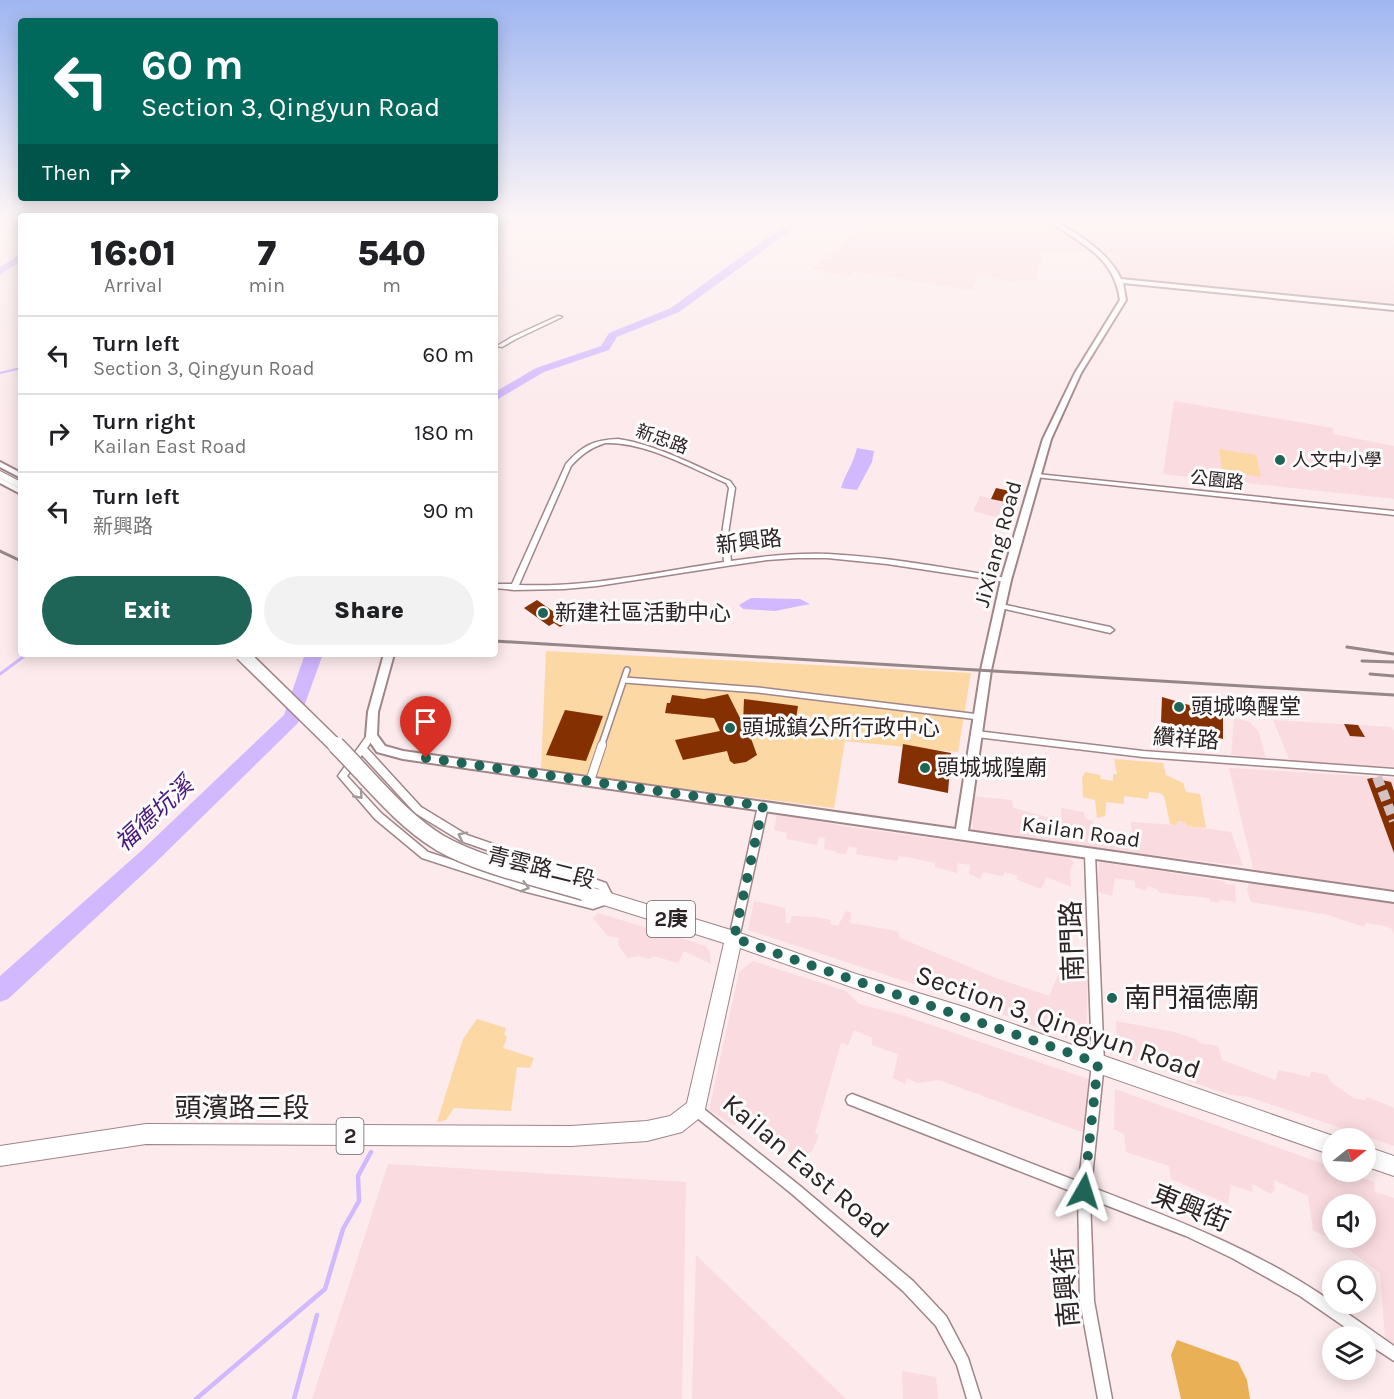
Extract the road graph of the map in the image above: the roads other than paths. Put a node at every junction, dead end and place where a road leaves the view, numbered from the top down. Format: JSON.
{"nodes":[{"id":1,"x":1120,"y":283,"type":"edge"},
{"id":2,"x":1142,"y":283,"type":"edge"},
{"id":3,"x":1394,"y":308,"type":"edge"},
{"id":4,"x":560,"y":318,"type":"dead end"},
{"id":5,"x":500,"y":346,"type":"dead end"},
{"id":6,"x":0,"y":464,"type":"edge"},
{"id":7,"x":0,"y":474,"type":"edge"},
{"id":8,"x":18,"y":474,"type":"edge"},
{"id":9,"x":1036,"y":476,"type":"junction"},
{"id":10,"x":0,"y":480,"type":"edge"},
{"id":11,"x":18,"y":484,"type":"edge"},
{"id":12,"x":18,"y":490,"type":"edge"},
{"id":13,"x":1394,"y":513,"type":"edge"},
{"id":14,"x":728,"y":564,"type":"junction"},
{"id":15,"x":1006,"y":580,"type":"junction"},
{"id":16,"x":498,"y":586,"type":"edge"},
{"id":17,"x":514,"y":588,"type":"junction"},
{"id":18,"x":1001,"y":606,"type":"junction"},
{"id":19,"x":1110,"y":630,"type":"dead end"},
{"id":20,"x":245,"y":657,"type":"edge"},
{"id":21,"x":388,"y":657,"type":"edge"},
{"id":22,"x":627,"y":670,"type":"dead end"},
{"id":23,"x":624,"y":680,"type":"junction"},
{"id":24,"x":979,"y":717,"type":"junction"},
{"id":25,"x":976,"y":734,"type":"junction"},
{"id":26,"x":371,"y":736,"type":"junction"},
{"id":27,"x":362,"y":749,"type":"junction"},
{"id":28,"x":1394,"y":772,"type":"edge"},
{"id":29,"x":590,"y":781,"type":"junction"},
{"id":30,"x":763,"y":806,"type":"junction"},
{"id":31,"x":962,"y":836,"type":"junction"},
{"id":32,"x":1090,"y":854,"type":"junction"},
{"id":33,"x":1394,"y":897,"type":"edge"},
{"id":34,"x":609,"y":899,"type":"junction"},
{"id":35,"x":734,"y":938,"type":"junction"},
{"id":36,"x":1098,"y":1063,"type":"junction"},
{"id":37,"x":852,"y":1100,"type":"dead end"},
{"id":38,"x":695,"y":1109,"type":"junction"},
{"id":39,"x":1322,"y":1141,"type":"edge"},
{"id":40,"x":0,"y":1156,"type":"edge"},
{"id":41,"x":1376,"y":1160,"type":"edge"},
{"id":42,"x":1394,"y":1166,"type":"edge"},
{"id":43,"x":1084,"y":1191,"type":"junction"},
{"id":44,"x":1394,"y":1354,"type":"edge"},
{"id":45,"x":974,"y":1399,"type":"edge"},
{"id":46,"x":1105,"y":1399,"type":"edge"}],
"edges":[{"from":1,"to":9,"type":"street","name":"JiXiang Road"},
{"from":2,"to":3,"type":"street"},
{"from":4,"to":5,"type":"street"},
{"from":6,"to":8,"type":"street"},
{"from":7,"to":11,"type":"main road"},
{"from":9,"to":13,"type":"street","name":"公園路"},
{"from":9,"to":15,"type":"street","name":"JiXiang Road"},
{"from":10,"to":12,"type":"street"},
{"from":14,"to":15,"type":"street","name":"新興路"},
{"from":14,"to":17,"type":"street","name":"新興路"},
{"from":14,"to":17,"type":"street","name":"新忠路"},
{"from":15,"to":18,"type":"street","name":"JiXiang Road"},
{"from":16,"to":17,"type":"street","name":"新興路"},
{"from":18,"to":19,"type":"street"},
{"from":18,"to":24,"type":"street","name":"JiXiang Road"},
{"from":20,"to":34,"type":"main road","number":"2庚","bridge":true},
{"from":21,"to":26,"type":"street"},
{"from":22,"to":23,"type":"street"},
{"from":23,"to":24,"type":"street"},
{"from":23,"to":29,"type":"street"},
{"from":24,"to":25,"type":"street","name":"JiXiang Road"},
{"from":25,"to":28,"type":"street","name":"纘祥路"},
{"from":25,"to":31,"type":"street","name":"JiXiang Road"},
{"from":26,"to":27,"type":"street","name":"青雲路二段"},
{"from":26,"to":29,"type":"street"},
{"from":34,"to":27,"type":"street","name":"青雲路二段","one_way":true},
{"from":27,"to":34,"type":"street","name":"青雲路二段","one_way":true},
{"from":29,"to":30,"type":"street"},
{"from":30,"to":31,"type":"street","name":"Kailan Road"},
{"from":30,"to":35,"type":"street","name":"Kailan East Road"},
{"from":31,"to":32,"type":"street","name":"Kailan Road"},
{"from":32,"to":33,"type":"street","name":"Kailan Road"},
{"from":32,"to":36,"type":"street","name":"南門路"},
{"from":34,"to":35,"type":"main road","number":"2庚"},
{"from":35,"to":36,"type":"main road","name":"Section 3, Qingyun Road"},
{"from":35,"to":38,"type":"main road","name":"Kailan East Road"},
{"from":36,"to":39,"type":"main road","name":"Section 3, Qingyun Road"},
{"from":36,"to":43,"type":"street","name":"南興街"},
{"from":37,"to":43,"type":"street","name":"東興街"},
{"from":38,"to":40,"type":"main road","name":"頭濱路三段","number":"2"},
{"from":38,"to":45,"type":"street","name":"Kailan East Road"},
{"from":41,"to":42,"type":"main road"},
{"from":43,"to":44,"type":"street","name":"東興街"},
{"from":43,"to":46,"type":"street","name":"南興街"}]}
